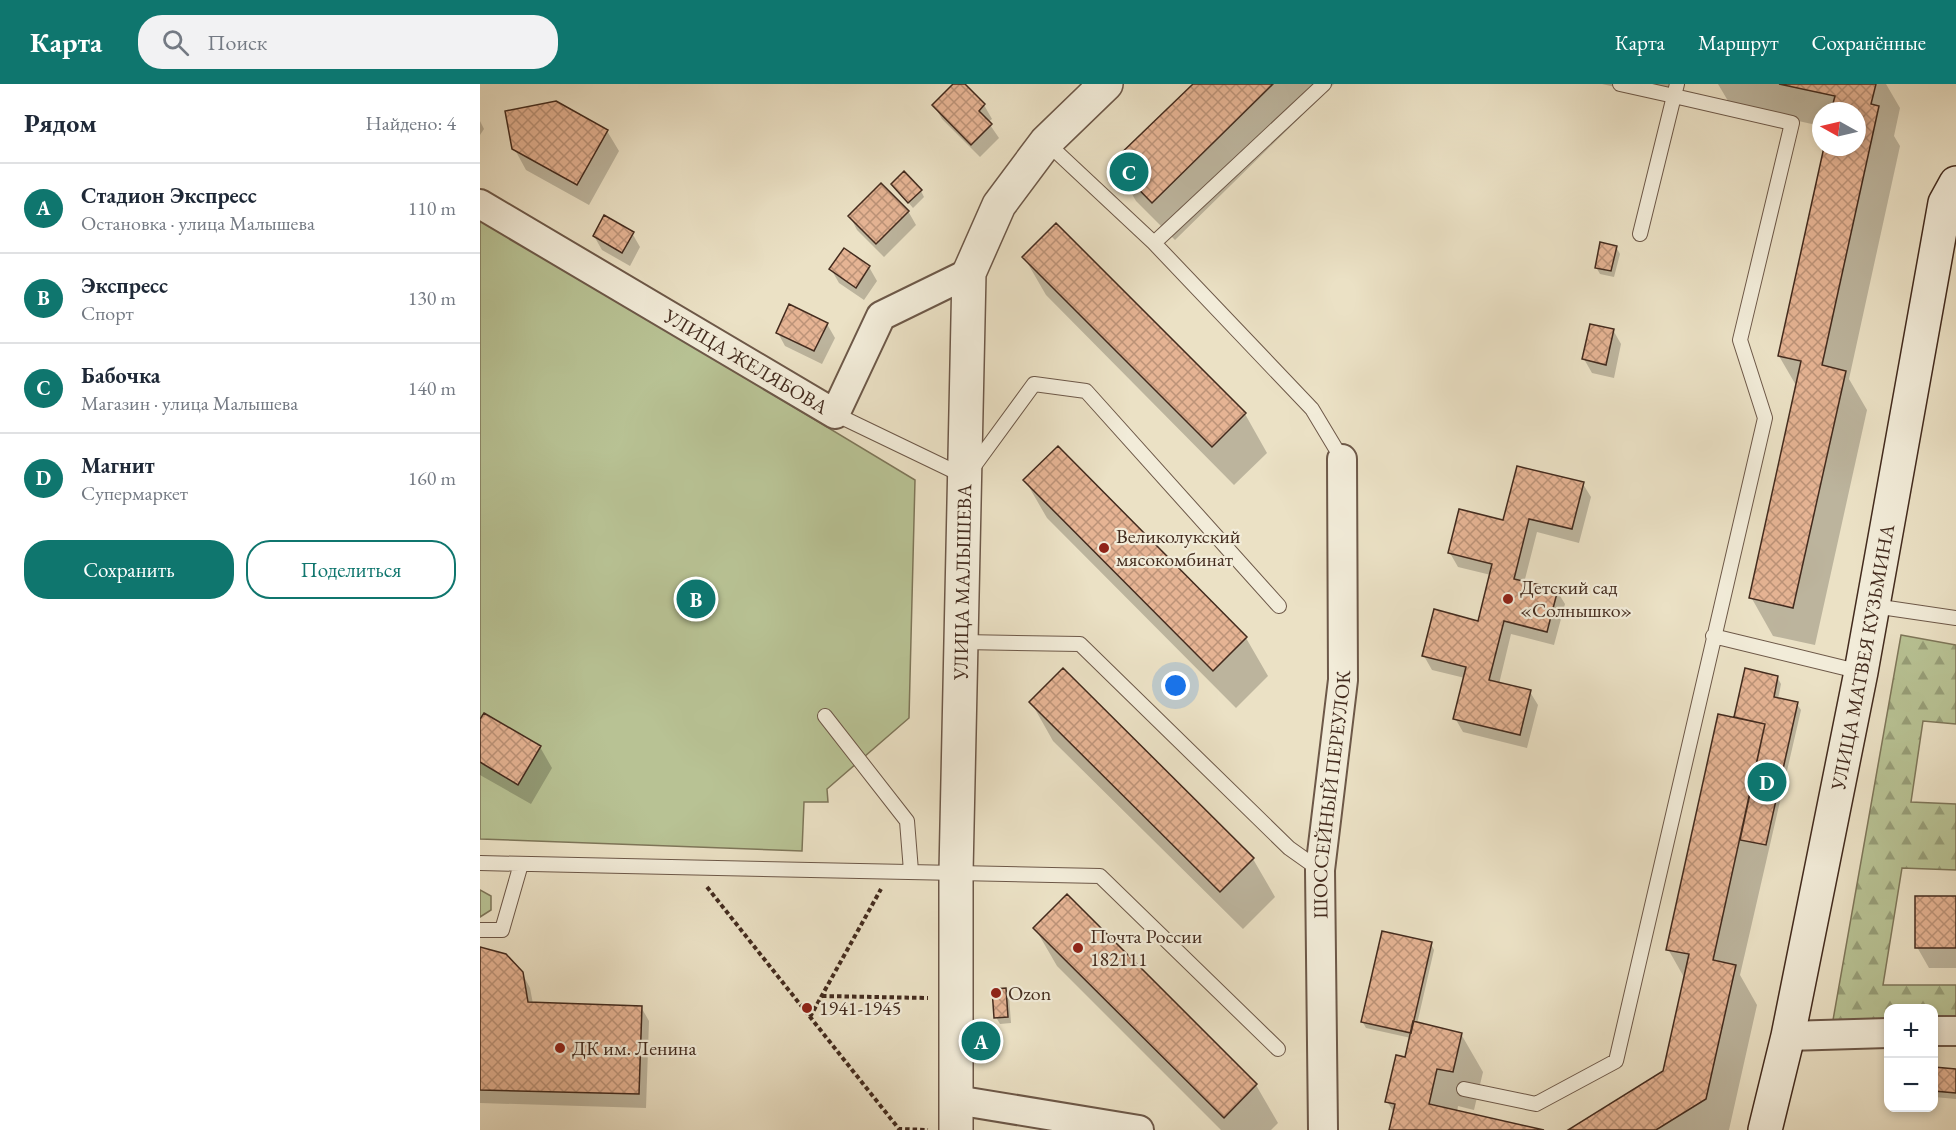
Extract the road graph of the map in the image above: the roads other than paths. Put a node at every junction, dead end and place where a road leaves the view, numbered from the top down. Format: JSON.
{"nodes":[{"id":1,"x":1106,"y":84,"type":"edge"},
{"id":2,"x":1324,"y":84,"type":"edge"},
{"id":3,"x":1620,"y":84,"type":"edge"},
{"id":4,"x":1675,"y":90,"type":"edge"},
{"id":5,"x":1046,"y":142,"type":"junction"},
{"id":6,"x":1952,"y":197,"type":"edge"},
{"id":7,"x":480,"y":204,"type":"edge"},
{"id":8,"x":1641,"y":234,"type":"dead end"},
{"id":9,"x":1154,"y":243,"type":"junction"},
{"id":10,"x":969,"y":273,"type":"junction"},
{"id":11,"x":835,"y":414,"type":"junction"},
{"id":12,"x":1342,"y":459,"type":"joint"},
{"id":13,"x":966,"y":477,"type":"junction"},
{"id":14,"x":1279,"y":606,"type":"dead end"},
{"id":15,"x":1874,"y":606,"type":"junction"},
{"id":16,"x":1956,"y":618,"type":"edge"},
{"id":17,"x":1713,"y":636,"type":"junction"},
{"id":18,"x":962,"y":642,"type":"junction"},
{"id":19,"x":1862,"y":672,"type":"junction"},
{"id":20,"x":825,"y":716,"type":"dead end"},
{"id":21,"x":480,"y":863,"type":"edge"},
{"id":22,"x":521,"y":864,"type":"junction"},
{"id":23,"x":1320,"y":870,"type":"junction"},
{"id":24,"x":911,"y":871,"type":"junction"},
{"id":25,"x":956,"y":872,"type":"junction"},
{"id":26,"x":480,"y":930,"type":"edge"},
{"id":27,"x":1938,"y":1031,"type":"edge"},
{"id":28,"x":1956,"y":1031,"type":"edge"},
{"id":29,"x":1884,"y":1033,"type":"edge"},
{"id":30,"x":1788,"y":1036,"type":"junction"},
{"id":31,"x":1278,"y":1049,"type":"dead end"},
{"id":32,"x":1464,"y":1089,"type":"dead end"},
{"id":33,"x":956,"y":1115,"type":"edge"},
{"id":34,"x":1139,"y":1130,"type":"edge"},
{"id":35,"x":1323,"y":1130,"type":"edge"},
{"id":36,"x":1765,"y":1130,"type":"edge"}],
"edges":[{"from":1,"to":5,"type":"street","name":"УЛИЦА МАЛЫШЕВА"},
{"from":2,"to":9,"type":"lane"},
{"from":3,"to":4,"type":"lane"},
{"from":4,"to":8,"type":"lane"},
{"from":4,"to":17,"type":"lane"},
{"from":5,"to":9,"type":"lane"},
{"from":5,"to":10,"type":"street","name":"УЛИЦА МАЛЫШЕВА"},
{"from":6,"to":15,"type":"street","name":"УЛИЦА МАТВЕЯ КУЗЬМИНА"},
{"from":7,"to":11,"type":"street","name":"УЛИЦА ЖЕЛЯБОВА"},
{"from":9,"to":12,"type":"lane"},
{"from":10,"to":11,"type":"street","name":"УЛИЦА ЖЕЛЯБОВА"},
{"from":10,"to":13,"type":"street","name":"УЛИЦА МАЛЫШЕВА"},
{"from":11,"to":13,"type":"lane"},
{"from":12,"to":23,"type":"street","name":"ШОССЕЙНЫЙ ПЕРЕУЛОК"},
{"from":13,"to":14,"type":"lane"},
{"from":13,"to":18,"type":"street","name":"УЛИЦА МАЛЫШЕВА"},
{"from":15,"to":16,"type":"lane"},
{"from":15,"to":19,"type":"street","name":"УЛИЦА МАТВЕЯ КУЗЬМИНА"},
{"from":17,"to":19,"type":"lane"},
{"from":17,"to":32,"type":"lane"},
{"from":18,"to":23,"type":"lane"},
{"from":18,"to":25,"type":"street","name":"УЛИЦА МАЛЫШЕВА"},
{"from":19,"to":30,"type":"street","name":"УЛИЦА МАТВЕЯ КУЗЬМИНА"},
{"from":20,"to":24,"type":"lane"},
{"from":21,"to":22,"type":"lane"},
{"from":22,"to":24,"type":"lane"},
{"from":22,"to":26,"type":"lane"},
{"from":23,"to":35,"type":"street","name":"ШОССЕЙНЫЙ ПЕРЕУЛОК"},
{"from":24,"to":25,"type":"lane"},
{"from":25,"to":31,"type":"lane"},
{"from":25,"to":33,"type":"street","name":"УЛИЦА МАЛЫШЕВА"},
{"from":27,"to":28,"type":"street"},
{"from":29,"to":30,"type":"street"},
{"from":30,"to":36,"type":"street","name":"УЛИЦА МАТВЕЯ КУЗЬМИНА"},
{"from":33,"to":34,"type":"street"}]}
